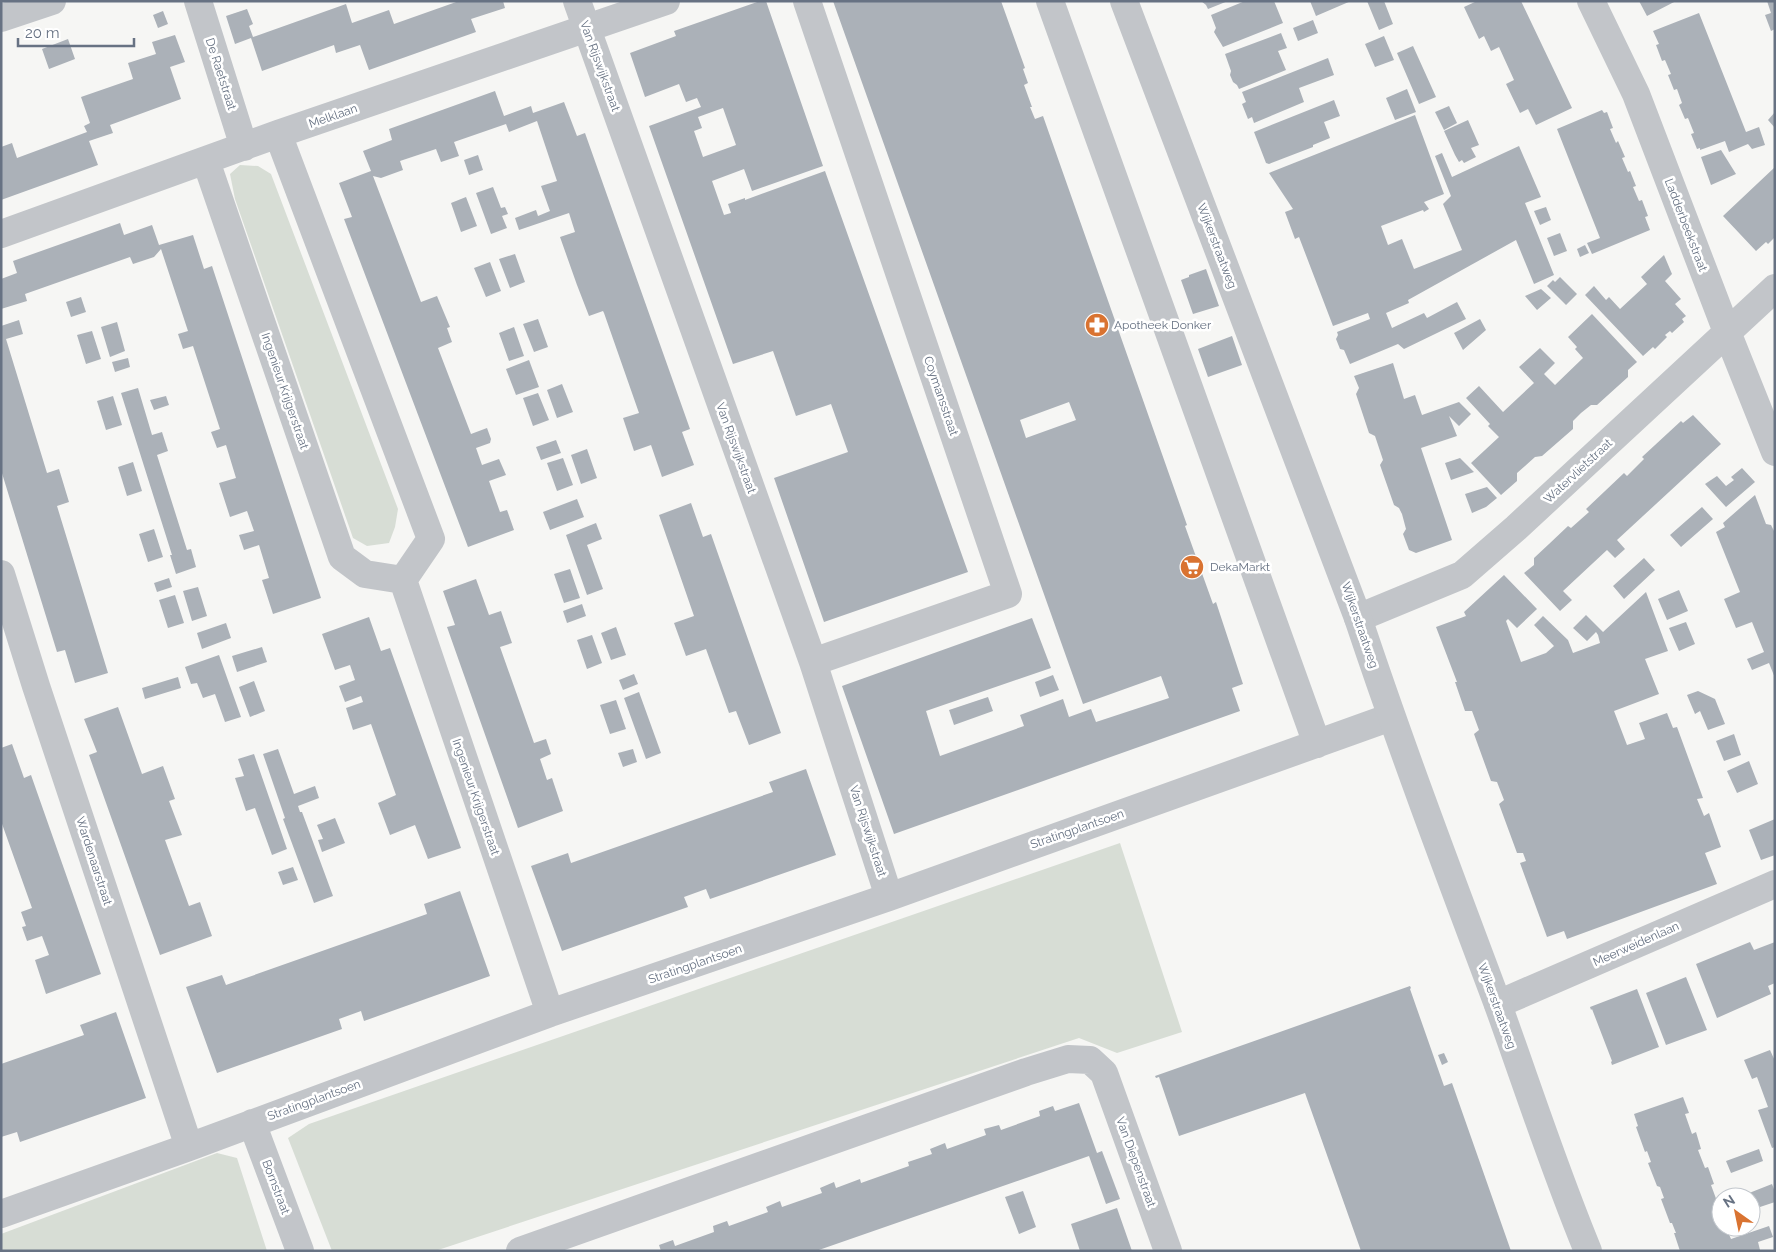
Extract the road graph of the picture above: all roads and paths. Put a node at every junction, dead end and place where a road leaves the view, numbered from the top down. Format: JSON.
{"nodes":[{"id":1,"x":52,"y":1,"type":"edge"},
{"id":2,"x":198,"y":1,"type":"edge"},
{"id":3,"x":577,"y":1,"type":"edge"},
{"id":4,"x":666,"y":1,"type":"edge"},
{"id":5,"x":807,"y":1,"type":"edge"},
{"id":6,"x":1050,"y":1,"type":"edge"},
{"id":7,"x":1124,"y":1,"type":"edge"},
{"id":8,"x":1591,"y":1,"type":"edge"},
{"id":9,"x":1,"y":18,"type":"edge"},
{"id":10,"x":587,"y":29,"type":"junction"},
{"id":11,"x":278,"y":134,"type":"junction"},
{"id":12,"x":244,"y":147,"type":"junction"},
{"id":13,"x":206,"y":161,"type":"junction"},
{"id":14,"x":1,"y":234,"type":"edge"},
{"id":15,"x":1775,"y":288,"type":"edge"},
{"id":16,"x":1727,"y":332,"type":"junction"},
{"id":17,"x":1775,"y":452,"type":"edge"},
{"id":18,"x":1,"y":574,"type":"edge"},
{"id":19,"x":403,"y":580,"type":"junction"},
{"id":20,"x":1358,"y":618,"type":"junction"},
{"id":21,"x":813,"y":662,"type":"junction"},
{"id":22,"x":1391,"y":717,"type":"junction"},
{"id":23,"x":1317,"y":744,"type":"junction"},
{"id":24,"x":1775,"y":884,"type":"edge"},
{"id":25,"x":889,"y":896,"type":"junction"},
{"id":26,"x":1498,"y":1004,"type":"junction"},
{"id":27,"x":550,"y":1013,"type":"junction"},
{"id":28,"x":252,"y":1123,"type":"junction"},
{"id":29,"x":189,"y":1147,"type":"junction"},
{"id":30,"x":1,"y":1214,"type":"edge"},
{"id":31,"x":300,"y":1251,"type":"edge"},
{"id":32,"x":520,"y":1251,"type":"edge"},
{"id":33,"x":1168,"y":1251,"type":"edge"},
{"id":34,"x":1588,"y":1251,"type":"edge"}],
"edges":[{"from":1,"to":9,"type":"street"},
{"from":2,"to":12,"type":"street","name":"De Raetstraat"},
{"from":3,"to":10,"type":"street","name":"Van Rijswijkstraat"},
{"from":4,"to":10,"type":"street","name":"Melklaan"},
{"from":5,"to":21,"type":"street","name":"Coymansstraat"},
{"from":6,"to":23,"type":"street"},
{"from":7,"to":20,"type":"street","name":"Wijkerstraatweg"},
{"from":8,"to":16,"type":"street","name":"Ladderbeekstraat"},
{"from":10,"to":11,"type":"street","name":"Melklaan"},
{"from":10,"to":21,"type":"street","name":"Van Rijswijkstraat"},
{"from":11,"to":12,"type":"street","name":"Melklaan"},
{"from":11,"to":19,"type":"street"},
{"from":12,"to":13,"type":"street","name":"Melklaan"},
{"from":13,"to":14,"type":"street","name":"Melklaan"},
{"from":13,"to":19,"type":"street","name":"Ingenieur Krijgerstraat"},
{"from":15,"to":16,"type":"street","name":"Watervlietstraat"},
{"from":16,"to":17,"type":"street","name":"Ladderbeekstraat"},
{"from":16,"to":20,"type":"street","name":"Watervlietstraat"},
{"from":18,"to":29,"type":"street","name":"Wardenaarstraat"},
{"from":19,"to":27,"type":"street","name":"Ingenieur Krijgerstraat"},
{"from":20,"to":22,"type":"street","name":"Wijkerstraatweg"},
{"from":21,"to":25,"type":"street","name":"Van Rijswijkstraat"},
{"from":22,"to":23,"type":"street","name":"Stratingplantsoen"},
{"from":22,"to":26,"type":"street","name":"Wijkerstraatweg"},
{"from":23,"to":25,"type":"street","name":"Stratingplantsoen"},
{"from":24,"to":26,"type":"street","name":"Meerweidenlaan"},
{"from":25,"to":27,"type":"street","name":"Stratingplantsoen"},
{"from":26,"to":34,"type":"street","name":"Wijkerstraatweg"},
{"from":27,"to":28,"type":"street","name":"Stratingplantsoen"},
{"from":28,"to":29,"type":"street","name":"Stratingplantsoen"},
{"from":28,"to":31,"type":"street","name":"Bornstraat"},
{"from":29,"to":30,"type":"street","name":"Stratingplantsoen"},
{"from":32,"to":33,"type":"street","name":"Van Diepenstraat"}]}
